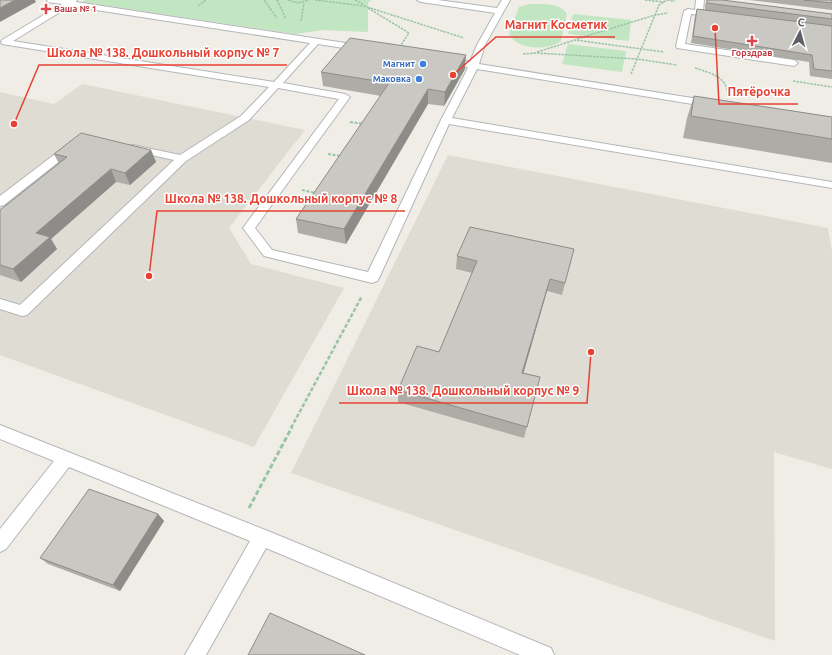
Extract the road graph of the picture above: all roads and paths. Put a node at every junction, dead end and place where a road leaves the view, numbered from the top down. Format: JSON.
{"nodes":[{"id":1,"x":51,"y":0,"type":"edge"},
{"id":2,"x":288,"y":0,"type":"edge"},
{"id":3,"x":309,"y":0,"type":"edge"},
{"id":4,"x":315,"y":0,"type":"edge"},
{"id":5,"x":355,"y":0,"type":"edge"},
{"id":6,"x":421,"y":0,"type":"edge"},
{"id":7,"x":506,"y":0,"type":"edge"},
{"id":8,"x":645,"y":0,"type":"edge"},
{"id":9,"x":71,"y":1,"type":"edge"},
{"id":10,"x":304,"y":2,"type":"junction"},
{"id":11,"x":664,"y":2,"type":"junction"},
{"id":12,"x":700,"y":2,"type":"edge"},
{"id":13,"x":364,"y":6,"type":"junction"},
{"id":14,"x":500,"y":11,"type":"junction"},
{"id":15,"x":688,"y":11,"type":"junction"},
{"id":16,"x":699,"y":13,"type":"junction"},
{"id":17,"x":655,"y":15,"type":"junction"},
{"id":18,"x":714,"y":15,"type":"edge"},
{"id":19,"x":300,"y":27,"type":"dead end"},
{"id":20,"x":575,"y":40,"type":"junction"},
{"id":21,"x":316,"y":41,"type":"junction"},
{"id":22,"x":3,"y":42,"type":"edge"},
{"id":23,"x":481,"y":46,"type":"junction"},
{"id":24,"x":642,"y":48,"type":"junction"},
{"id":25,"x":396,"y":53,"type":"joint"},
{"id":26,"x":536,"y":53,"type":"junction"},
{"id":27,"x":667,"y":53,"type":"dead end"},
{"id":28,"x":521,"y":55,"type":"dead end"},
{"id":29,"x":637,"y":59,"type":"junction"},
{"id":30,"x":458,"y":63,"type":"edge"},
{"id":31,"x":794,"y":63,"type":"edge"},
{"id":32,"x":474,"y":65,"type":"junction"},
{"id":33,"x":679,"y":65,"type":"dead end"},
{"id":34,"x":709,"y":69,"type":"dead end"},
{"id":35,"x":786,"y":80,"type":"dead end"},
{"id":36,"x":276,"y":85,"type":"junction"},
{"id":37,"x":832,"y":87,"type":"edge"},
{"id":38,"x":624,"y":90,"type":"junction"},
{"id":39,"x":727,"y":106,"type":"joint"},
{"id":40,"x":446,"y":120,"type":"junction"},
{"id":41,"x":79,"y":141,"type":"edge"},
{"id":42,"x":122,"y":145,"type":"edge"},
{"id":43,"x":182,"y":159,"type":"junction"},
{"id":44,"x":832,"y":185,"type":"edge"},
{"id":45,"x":0,"y":202,"type":"edge"},
{"id":46,"x":372,"y":278,"type":"junction"},
{"id":47,"x":0,"y":304,"type":"edge"},
{"id":48,"x":0,"y":432,"type":"edge"},
{"id":49,"x":66,"y":459,"type":"junction"},
{"id":50,"x":238,"y":528,"type":"junction"},
{"id":51,"x":262,"y":538,"type":"junction"},
{"id":52,"x":0,"y":543,"type":"edge"},
{"id":53,"x":195,"y":655,"type":"edge"},
{"id":54,"x":544,"y":655,"type":"edge"}],
"edges":[{"from":1,"to":9,"type":"lane"},
{"from":2,"to":10,"type":"path"},
{"from":3,"to":10,"type":"path"},
{"from":4,"to":13,"type":"path"},
{"from":5,"to":13,"type":"path"},
{"from":6,"to":14,"type":"lane"},
{"from":7,"to":14,"type":"lane"},
{"from":8,"to":11,"type":"path"},
{"from":9,"to":21,"type":"lane"},
{"from":9,"to":22,"type":"lane"},
{"from":10,"to":19,"type":"path"},
{"from":11,"to":12,"type":"path"},
{"from":11,"to":17,"type":"path"},
{"from":12,"to":16,"type":"lane"},
{"from":13,"to":23,"type":"path"},
{"from":13,"to":25,"type":"path"},
{"from":14,"to":23,"type":"lane"},
{"from":15,"to":16,"type":"lane"},
{"from":15,"to":17,"type":"path"},
{"from":15,"to":31,"type":"lane"},
{"from":16,"to":18,"type":"lane"},
{"from":17,"to":20,"type":"path"},
{"from":17,"to":24,"type":"path"},
{"from":20,"to":24,"type":"path"},
{"from":20,"to":26,"type":"path"},
{"from":21,"to":25,"type":"lane"},
{"from":21,"to":36,"type":"lane"},
{"from":22,"to":36,"type":"lane"},
{"from":23,"to":32,"type":"lane"},
{"from":24,"to":27,"type":"path"},
{"from":24,"to":29,"type":"path"},
{"from":26,"to":28,"type":"path"},
{"from":26,"to":29,"type":"path"},
{"from":29,"to":33,"type":"path"},
{"from":29,"to":38,"type":"path"},
{"from":30,"to":32,"type":"lane"},
{"from":32,"to":38,"type":"lane"},
{"from":32,"to":40,"type":"lane"},
{"from":34,"to":39,"type":"path"},
{"from":35,"to":37,"type":"path"},
{"from":36,"to":43,"type":"lane"},
{"from":36,"to":46,"type":"lane"},
{"from":38,"to":39,"type":"lane"},
{"from":40,"to":44,"type":"lane"},
{"from":40,"to":46,"type":"lane"},
{"from":41,"to":45,"type":"lane"},
{"from":42,"to":43,"type":"lane"},
{"from":43,"to":47,"type":"lane"},
{"from":46,"to":50,"type":"path"},
{"from":48,"to":49,"type":"lane"},
{"from":49,"to":50,"type":"lane"},
{"from":49,"to":52,"type":"lane"},
{"from":50,"to":51,"type":"lane"},
{"from":51,"to":53,"type":"lane"},
{"from":51,"to":54,"type":"lane"}]}
